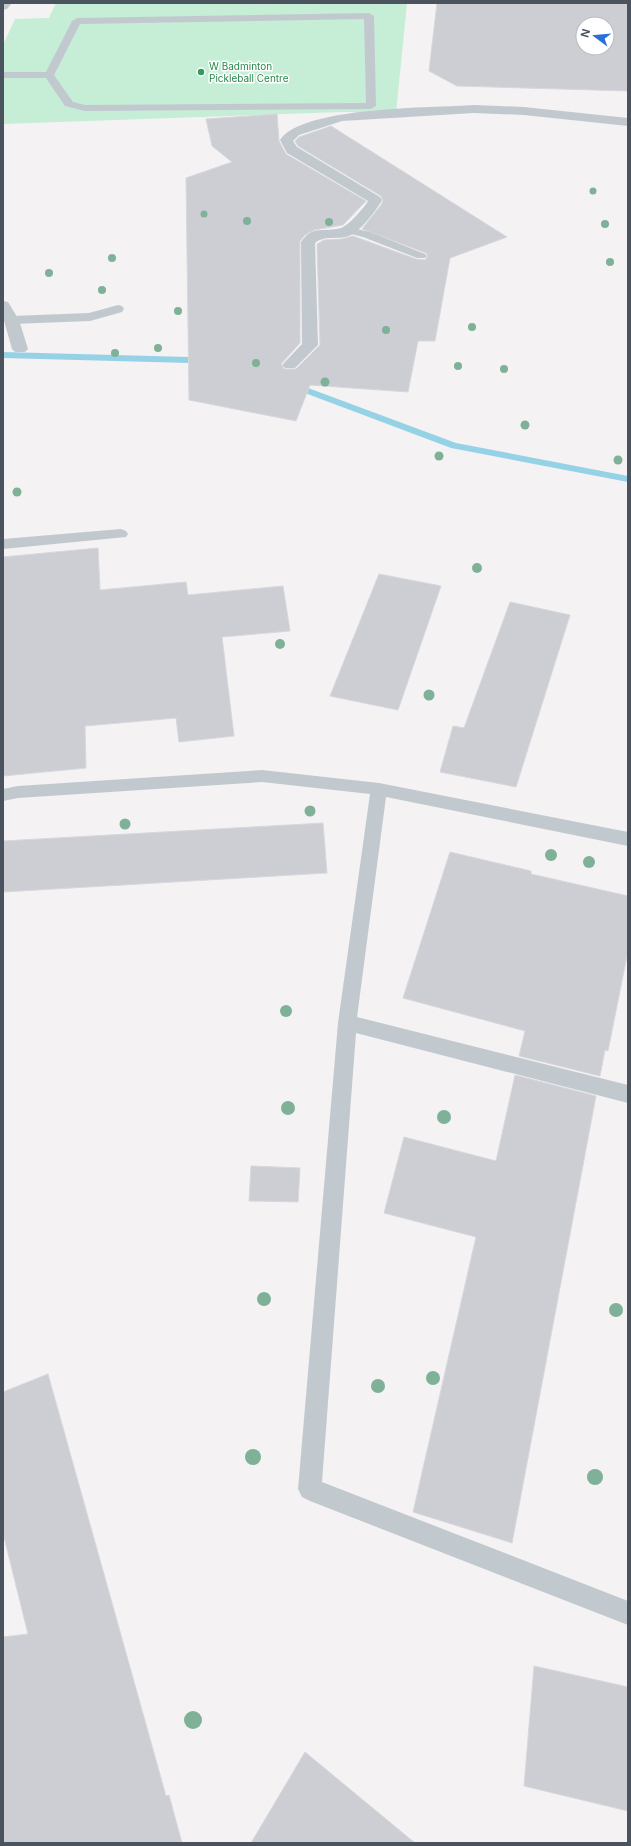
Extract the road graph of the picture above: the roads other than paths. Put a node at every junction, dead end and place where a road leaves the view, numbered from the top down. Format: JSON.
{"nodes":[{"id":1,"x":6,"y":3,"type":"edge"},
{"id":2,"x":3,"y":7,"type":"edge"},
{"id":3,"x":49,"y":75,"type":"junction"},
{"id":4,"x":3,"y":76,"type":"edge"},
{"id":5,"x":628,"y":122,"type":"edge"},
{"id":6,"x":348,"y":230,"type":"junction"},
{"id":7,"x":421,"y":256,"type":"dead end"},
{"id":8,"x":3,"y":306,"type":"edge"},
{"id":9,"x":118,"y":309,"type":"dead end"},
{"id":10,"x":12,"y":320,"type":"junction"},
{"id":11,"x":20,"y":349,"type":"dead end"},
{"id":12,"x":290,"y":365,"type":"dead end"},
{"id":13,"x":121,"y":534,"type":"dead end"},
{"id":14,"x":3,"y":544,"type":"edge"},
{"id":15,"x":379,"y":789,"type":"junction"},
{"id":16,"x":3,"y":795,"type":"edge"},
{"id":17,"x":628,"y":839,"type":"edge"},
{"id":18,"x":347,"y":1022,"type":"junction"},
{"id":19,"x":628,"y":1094,"type":"edge"},
{"id":20,"x":628,"y":1613,"type":"edge"}],
"edges":[{"from":1,"to":2,"type":"street"},
{"from":3,"to":3,"type":"lane"},
{"from":3,"to":4,"type":"lane"},
{"from":5,"to":6,"type":"street"},
{"from":6,"to":7,"type":"lane"},
{"from":6,"to":12,"type":"street"},
{"from":8,"to":10,"type":"street"},
{"from":9,"to":10,"type":"lane"},
{"from":10,"to":11,"type":"street"},
{"from":13,"to":14,"type":"lane"},
{"from":15,"to":16,"type":"lane"},
{"from":15,"to":17,"type":"lane"},
{"from":15,"to":18,"type":"lane"},
{"from":18,"to":19,"type":"lane"},
{"from":18,"to":20,"type":"lane"}]}
